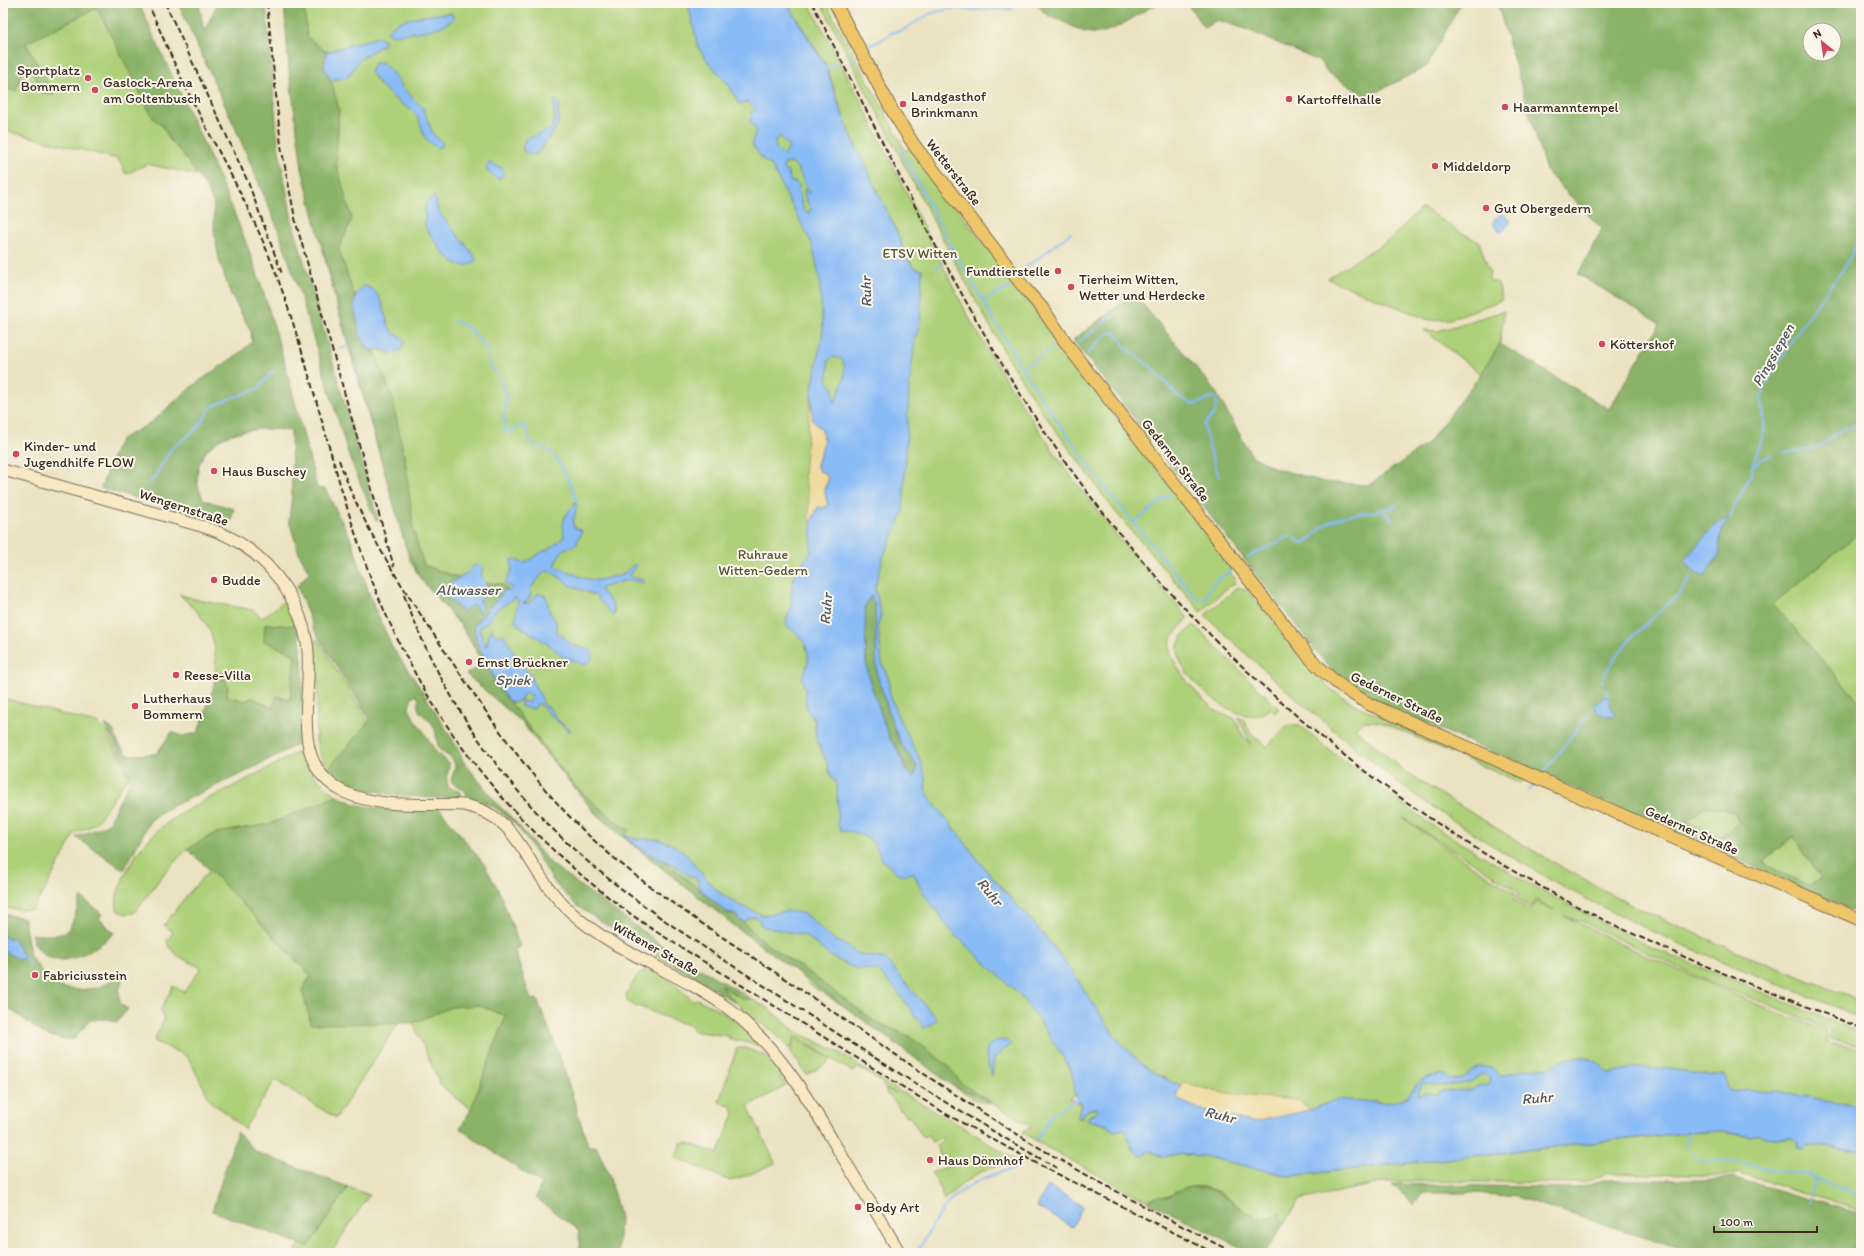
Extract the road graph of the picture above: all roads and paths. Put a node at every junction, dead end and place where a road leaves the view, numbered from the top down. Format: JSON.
{"nodes":[{"id":1,"x":835,"y":3,"type":"edge"},
{"id":2,"x":1042,"y":308,"type":"joint"},
{"id":3,"x":3,"y":470,"type":"edge"},
{"id":4,"x":324,"y":779,"type":"joint"},
{"id":5,"x":1861,"y":920,"type":"edge"},
{"id":6,"x":900,"y":1253,"type":"edge"}],
"edges":[{"from":1,"to":2,"type":"main road","name":"Wetterstraße"},
{"from":2,"to":5,"type":"main road","name":"Gederner Straße"},
{"from":3,"to":4,"type":"main road","name":"Wengernstraße"},
{"from":4,"to":6,"type":"main road","name":"Wittener Straße"}]}
